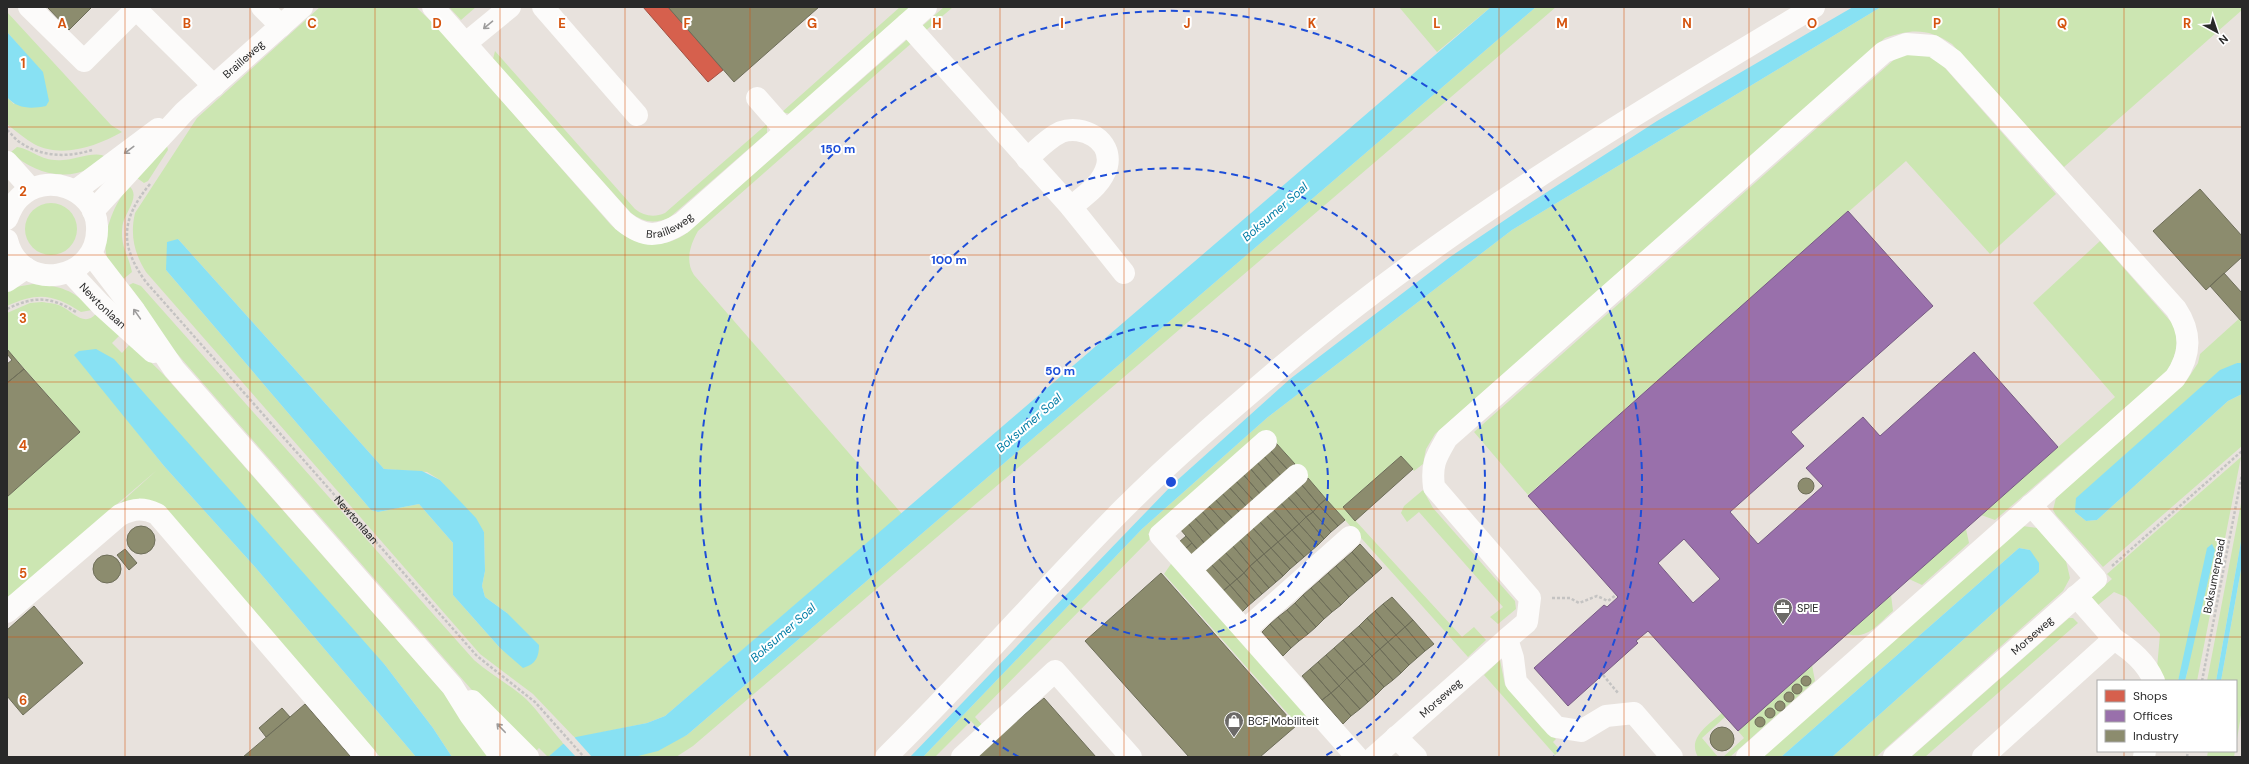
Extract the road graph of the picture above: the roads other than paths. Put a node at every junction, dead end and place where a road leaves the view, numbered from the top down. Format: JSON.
{"nodes":[{"id":1,"x":29,"y":7,"type":"edge"},
{"id":2,"x":262,"y":7,"type":"edge"},
{"id":3,"x":302,"y":7,"type":"edge"},
{"id":4,"x":433,"y":7,"type":"edge"},
{"id":5,"x":510,"y":7,"type":"edge"},
{"id":6,"x":543,"y":7,"type":"edge"},
{"id":7,"x":926,"y":7,"type":"edge"},
{"id":8,"x":1814,"y":7,"type":"edge"},
{"id":9,"x":907,"y":24,"type":"junction"},
{"id":10,"x":281,"y":26,"type":"junction"},
{"id":11,"x":466,"y":43,"type":"junction"},
{"id":12,"x":214,"y":86,"type":"junction"},
{"id":13,"x":758,"y":98,"type":"dead end"},
{"id":14,"x":184,"y":112,"type":"junction"},
{"id":15,"x":637,"y":115,"type":"dead end"},
{"id":16,"x":786,"y":131,"type":"junction"},
{"id":17,"x":1027,"y":159,"type":"junction"},
{"id":18,"x":7,"y":162,"type":"edge"},
{"id":19,"x":31,"y":189,"type":"junction"},
{"id":20,"x":75,"y":191,"type":"junction"},
{"id":21,"x":1070,"y":207,"type":"junction"},
{"id":22,"x":9,"y":208,"type":"edge"},
{"id":23,"x":93,"y":211,"type":"junction"},
{"id":24,"x":8,"y":245,"type":"edge"},
{"id":25,"x":91,"y":254,"type":"junction"},
{"id":26,"x":26,"y":268,"type":"junction"},
{"id":27,"x":70,"y":272,"type":"junction"},
{"id":28,"x":1124,"y":274,"type":"dead end"},
{"id":29,"x":7,"y":281,"type":"edge"},
{"id":30,"x":174,"y":369,"type":"junction"},
{"id":31,"x":1266,"y":441,"type":"dead end"},
{"id":32,"x":1296,"y":475,"type":"dead end"},
{"id":33,"x":2031,"y":505,"type":"junction"},
{"id":34,"x":1350,"y":536,"type":"dead end"},
{"id":35,"x":1191,"y":569,"type":"junction"},
{"id":36,"x":2076,"y":596,"type":"junction"},
{"id":37,"x":7,"y":612,"type":"edge"},
{"id":38,"x":1245,"y":630,"type":"junction"},
{"id":39,"x":1507,"y":639,"type":"junction"},
{"id":40,"x":2114,"y":639,"type":"junction"},
{"id":41,"x":2153,"y":680,"type":"edge"},
{"id":42,"x":452,"y":686,"type":"junction"},
{"id":43,"x":1396,"y":737,"type":"junction"},
{"id":44,"x":366,"y":757,"type":"edge"},
{"id":45,"x":501,"y":757,"type":"edge"},
{"id":46,"x":528,"y":757,"type":"edge"},
{"id":47,"x":886,"y":757,"type":"edge"},
{"id":48,"x":962,"y":757,"type":"edge"},
{"id":49,"x":1131,"y":757,"type":"edge"},
{"id":50,"x":1357,"y":757,"type":"edge"},
{"id":51,"x":1374,"y":757,"type":"edge"},
{"id":52,"x":1416,"y":757,"type":"edge"},
{"id":53,"x":1672,"y":757,"type":"edge"},
{"id":54,"x":1747,"y":757,"type":"edge"},
{"id":55,"x":1894,"y":757,"type":"edge"},
{"id":56,"x":1982,"y":757,"type":"edge"}],
"edges":[{"from":1,"to":12,"type":"street"},
{"from":2,"to":10,"type":"street"},
{"from":3,"to":10,"type":"street","name":"Brailleweg"},
{"from":4,"to":11,"type":"street","name":"Brailleweg"},
{"from":5,"to":11,"type":"street","one_way":true},
{"from":6,"to":15,"type":"street"},
{"from":7,"to":9,"type":"street","name":"Brailleweg"},
{"from":8,"to":47,"type":"street"},
{"from":9,"to":16,"type":"street","name":"Brailleweg"},
{"from":9,"to":17,"type":"street"},
{"from":10,"to":12,"type":"street","name":"Brailleweg"},
{"from":11,"to":16,"type":"street","name":"Brailleweg"},
{"from":12,"to":14,"type":"street","name":"Brailleweg"},
{"from":13,"to":16,"type":"street"},
{"from":14,"to":20,"type":"street","name":"Brailleweg","one_way":true},
{"from":14,"to":23,"type":"street","name":"Brailleweg"},
{"from":17,"to":21,"type":"street"},
{"from":17,"to":21,"type":"street"},
{"from":18,"to":19,"type":"street"},
{"from":19,"to":20,"type":"street"},
{"from":19,"to":22,"type":"street"},
{"from":20,"to":23,"type":"street"},
{"from":21,"to":28,"type":"street"},
{"from":23,"to":25,"type":"street"},
{"from":24,"to":26,"type":"street"},
{"from":25,"to":27,"type":"street"},
{"from":30,"to":25,"type":"street","name":"Newtonlaan","one_way":true},
{"from":26,"to":27,"type":"street"},
{"from":26,"to":29,"type":"street"},
{"from":27,"to":30,"type":"street","name":"Newtonlaan"},
{"from":30,"to":42,"type":"street","name":"Newtonlaan"},
{"from":31,"to":35,"type":"street"},
{"from":32,"to":35,"type":"street"},
{"from":33,"to":36,"type":"street","name":"Morseweg"},
{"from":33,"to":39,"type":"street","name":"Morseweg"},
{"from":33,"to":54,"type":"street"},
{"from":34,"to":38,"type":"street"},
{"from":35,"to":38,"type":"street"},
{"from":36,"to":40,"type":"street"},
{"from":36,"to":55,"type":"street","name":"Morseweg"},
{"from":37,"to":44,"type":"street"},
{"from":38,"to":50,"type":"street"},
{"from":39,"to":43,"type":"street","name":"Morseweg"},
{"from":39,"to":53,"type":"street"},
{"from":40,"to":41,"type":"street"},
{"from":40,"to":56,"type":"street"},
{"from":42,"to":45,"type":"street","name":"Newtonlaan"},
{"from":46,"to":42,"type":"street","name":"Newtonlaan","one_way":true},
{"from":43,"to":51,"type":"street","name":"Morseweg"},
{"from":43,"to":52,"type":"street"},
{"from":48,"to":49,"type":"street"}]}
